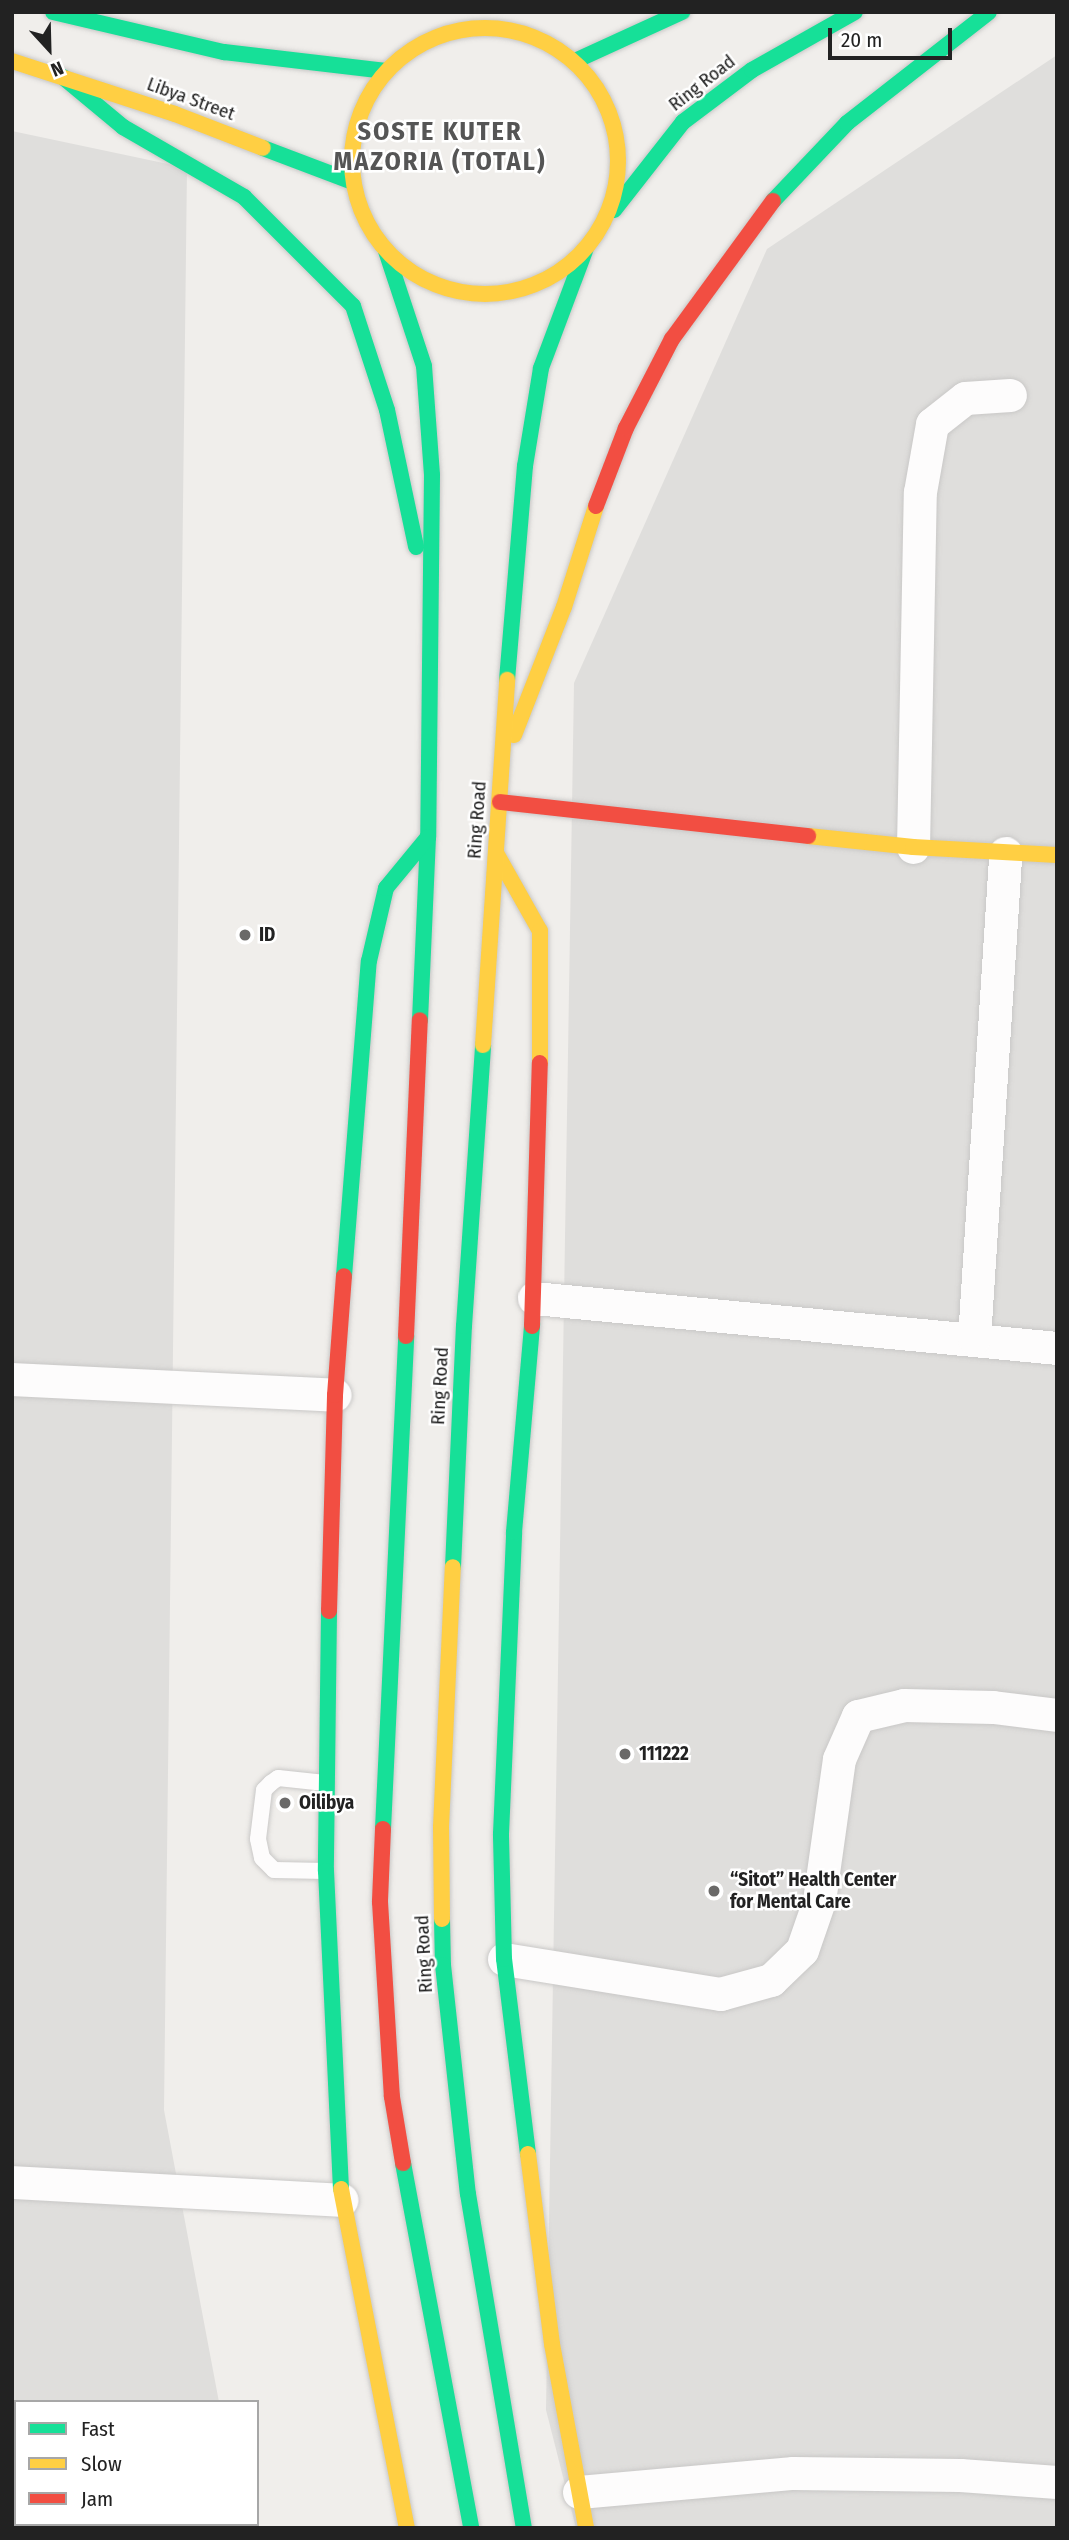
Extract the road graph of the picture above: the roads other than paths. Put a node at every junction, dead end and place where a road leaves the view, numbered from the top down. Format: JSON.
{"nodes":[{"id":1,"x":54,"y":12,"type":"edge"},
{"id":2,"x":682,"y":12,"type":"edge"},
{"id":3,"x":855,"y":12,"type":"edge"},
{"id":4,"x":989,"y":12,"type":"edge"},
{"id":5,"x":12,"y":61,"type":"edge"},
{"id":6,"x":575,"y":61,"type":"junction"},
{"id":7,"x":386,"y":71,"type":"junction"},
{"id":8,"x":63,"y":78,"type":"junction"},
{"id":9,"x":353,"y":182,"type":"junction"},
{"id":10,"x":604,"y":223,"type":"junction"},
{"id":11,"x":386,"y":251,"type":"junction"},
{"id":12,"x":585,"y":251,"type":"junction"},
{"id":13,"x":1010,"y":395,"type":"dead end"},
{"id":14,"x":431,"y":616,"type":"junction"},
{"id":15,"x":502,"y":766,"type":"junction"},
{"id":16,"x":500,"y":802,"type":"junction"},
{"id":17,"x":428,"y":837,"type":"junction"},
{"id":18,"x":913,"y":847,"type":"junction"},
{"id":19,"x":496,"y":853,"type":"junction"},
{"id":20,"x":1005,"y":853,"type":"junction"},
{"id":21,"x":1057,"y":855,"type":"edge"},
{"id":22,"x":534,"y":1298,"type":"junction"},
{"id":23,"x":974,"y":1338,"type":"junction"},
{"id":24,"x":1057,"y":1348,"type":"edge"},
{"id":25,"x":12,"y":1379,"type":"edge"},
{"id":26,"x":335,"y":1395,"type":"junction"},
{"id":27,"x":1057,"y":1715,"type":"edge"},
{"id":28,"x":325,"y":1783,"type":"junction"},
{"id":29,"x":326,"y":1871,"type":"junction"},
{"id":30,"x":504,"y":1959,"type":"junction"},
{"id":31,"x":12,"y":2182,"type":"edge"},
{"id":32,"x":342,"y":2200,"type":"junction"},
{"id":33,"x":1057,"y":2482,"type":"edge"},
{"id":34,"x":579,"y":2492,"type":"junction"},
{"id":35,"x":407,"y":2528,"type":"edge"},
{"id":36,"x":471,"y":2528,"type":"edge"},
{"id":37,"x":524,"y":2528,"type":"edge"},
{"id":38,"x":586,"y":2528,"type":"edge"}],
"edges":[{"from":1,"to":7,"type":"main road"},
{"from":2,"to":6,"type":"main road"},
{"from":3,"to":10,"type":"main road","name":"Ring Road"},
{"from":4,"to":15,"type":"main road"},
{"from":5,"to":8,"type":"main road","name":"Libya Street"},
{"from":6,"to":7,"type":"main road"},
{"from":6,"to":10,"type":"main road"},
{"from":7,"to":9,"type":"main road"},
{"from":8,"to":9,"type":"main road","name":"Libya Street"},
{"from":8,"to":14,"type":"main road"},
{"from":9,"to":11,"type":"main road"},
{"from":10,"to":12,"type":"main road"},
{"from":11,"to":12,"type":"main road"},
{"from":11,"to":14,"type":"main road","name":"Ring Road"},
{"from":12,"to":15,"type":"main road","name":"Ring Road"},
{"from":13,"to":18,"type":"street"},
{"from":14,"to":17,"type":"main road","name":"Ring Road"},
{"from":15,"to":16,"type":"main road","name":"Ring Road"},
{"from":16,"to":18,"type":"main road"},
{"from":16,"to":19,"type":"main road","name":"Ring Road"},
{"from":17,"to":26,"type":"main road"},
{"from":17,"to":36,"type":"main road","name":"Ring Road"},
{"from":18,"to":20,"type":"main road"},
{"from":19,"to":22,"type":"main road"},
{"from":19,"to":37,"type":"main road","name":"Ring Road"},
{"from":20,"to":21,"type":"main road"},
{"from":20,"to":23,"type":"street"},
{"from":22,"to":23,"type":"street"},
{"from":22,"to":30,"type":"main road"},
{"from":23,"to":24,"type":"street"},
{"from":25,"to":26,"type":"street"},
{"from":26,"to":28,"type":"main road"},
{"from":27,"to":30,"type":"street"},
{"from":28,"to":29,"type":"main road"},
{"from":28,"to":29,"type":"lane"},
{"from":29,"to":32,"type":"main road"},
{"from":30,"to":34,"type":"main road"},
{"from":31,"to":32,"type":"street"},
{"from":32,"to":35,"type":"main road"},
{"from":33,"to":34,"type":"street"},
{"from":34,"to":38,"type":"main road"}]}
